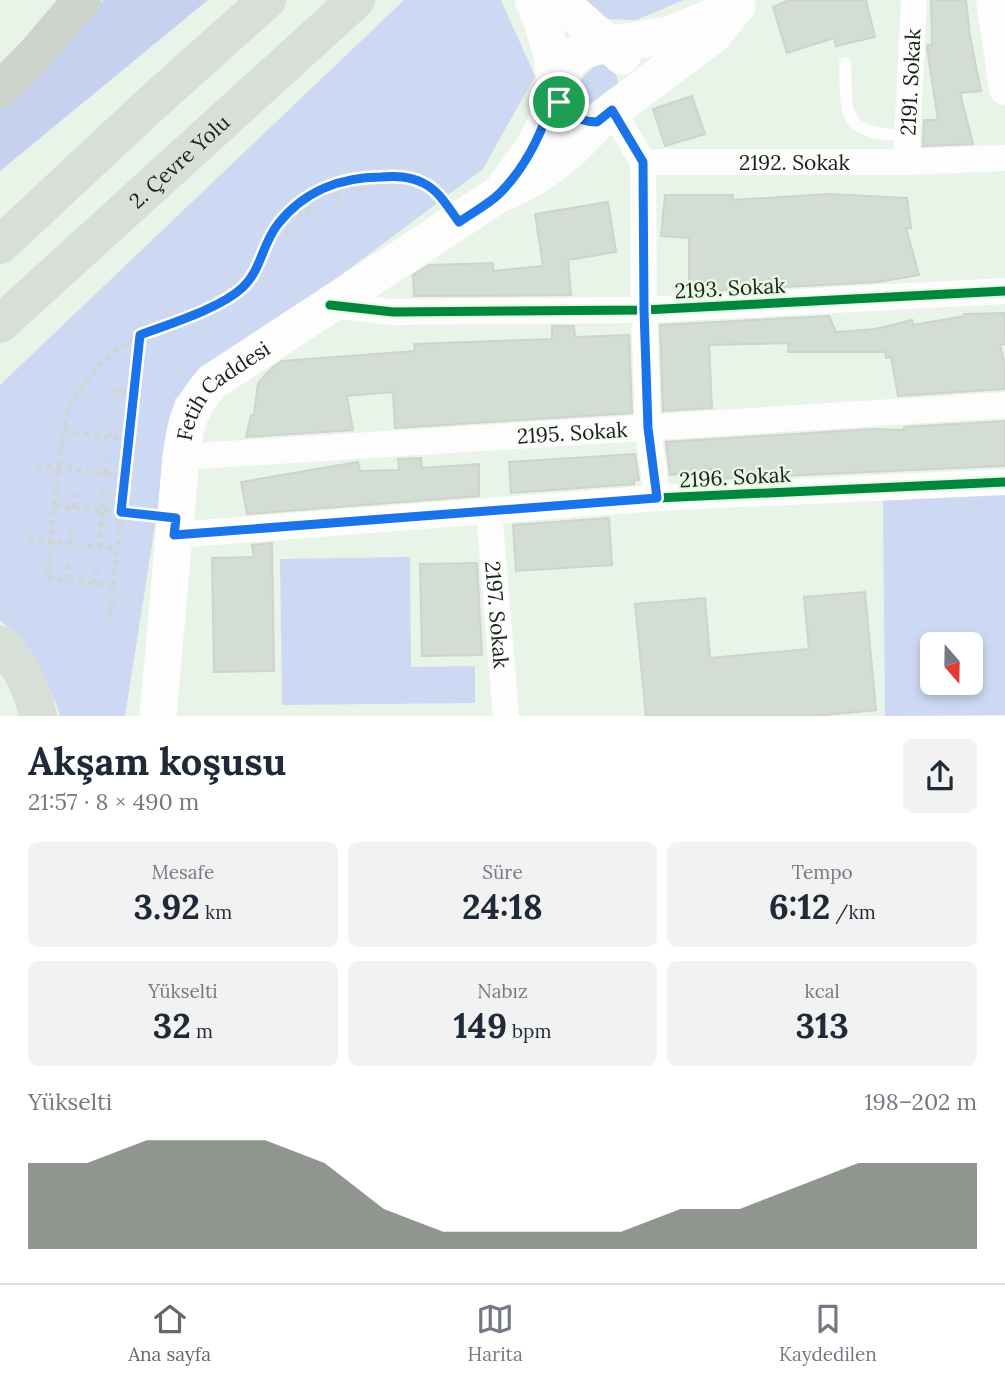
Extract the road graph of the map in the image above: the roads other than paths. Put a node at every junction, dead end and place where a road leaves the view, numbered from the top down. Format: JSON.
{"nodes":[{"id":1,"x":267,"y":0,"type":"edge"},
{"id":2,"x":356,"y":0,"type":"edge"},
{"id":3,"x":533,"y":0,"type":"edge"},
{"id":4,"x":558,"y":0,"type":"edge"},
{"id":5,"x":914,"y":0,"type":"edge"},
{"id":6,"x":992,"y":0,"type":"edge"},
{"id":7,"x":740,"y":3,"type":"edge"},
{"id":8,"x":71,"y":7,"type":"edge"},
{"id":9,"x":1001,"y":31,"type":"edge"},
{"id":10,"x":611,"y":46,"type":"junction"},
{"id":11,"x":845,"y":63,"type":"dead end"},
{"id":12,"x":1005,"y":89,"type":"edge"},
{"id":13,"x":0,"y":90,"type":"edge"},
{"id":14,"x":555,"y":91,"type":"junction"},
{"id":15,"x":615,"y":108,"type":"junction"},
{"id":16,"x":907,"y":149,"type":"junction"},
{"id":17,"x":1005,"y":158,"type":"edge"},
{"id":18,"x":643,"y":162,"type":"junction"},
{"id":19,"x":499,"y":194,"type":"junction"},
{"id":20,"x":0,"y":245,"type":"edge"},
{"id":21,"x":1005,"y":291,"type":"edge"},
{"id":22,"x":330,"y":305,"type":"junction"},
{"id":23,"x":644,"y":310,"type":"junction"},
{"id":24,"x":0,"y":324,"type":"edge"},
{"id":25,"x":1005,"y":405,"type":"edge"},
{"id":26,"x":648,"y":428,"type":"junction"},
{"id":27,"x":181,"y":457,"type":"junction"},
{"id":28,"x":1005,"y":482,"type":"edge"},
{"id":29,"x":657,"y":498,"type":"junction"},
{"id":30,"x":489,"y":512,"type":"junction"},
{"id":31,"x":175,"y":526,"type":"junction"},
{"id":32,"x":0,"y":645,"type":"edge"},
{"id":33,"x":38,"y":716,"type":"edge"},
{"id":34,"x":158,"y":716,"type":"edge"},
{"id":35,"x":506,"y":716,"type":"edge"}],
"edges":[{"from":1,"to":20,"type":"highway"},
{"from":2,"to":24,"type":"highway","name":"2. Çevre Yolu"},
{"from":3,"to":14,"type":"main road"},
{"from":4,"to":10,"type":"main road"},
{"from":5,"to":16,"type":"street","name":"2191. Sokak"},
{"from":6,"to":9,"type":"street"},
{"from":7,"to":10,"type":"main road"},
{"from":7,"to":15,"type":"main road"},
{"from":8,"to":13,"type":"main road"},
{"from":9,"to":12,"type":"street"},
{"from":10,"to":14,"type":"main road"},
{"from":10,"to":15,"type":"main road"},
{"from":11,"to":16,"type":"lane"},
{"from":14,"to":15,"type":"main road"},
{"from":14,"to":19,"type":"main road"},
{"from":15,"to":18,"type":"street"},
{"from":15,"to":19,"type":"main road"},
{"from":16,"to":17,"type":"street","name":"2192. Sokak"},
{"from":16,"to":18,"type":"street","name":"2192. Sokak"},
{"from":18,"to":23,"type":"street"},
{"from":19,"to":22,"type":"main road","name":"Fetih Caddesi"},
{"from":21,"to":23,"type":"street","name":"2193. Sokak"},
{"from":22,"to":23,"type":"street","name":"2193. Sokak"},
{"from":22,"to":27,"type":"main road","name":"Fetih Caddesi"},
{"from":23,"to":26,"type":"street"},
{"from":25,"to":26,"type":"street","name":"2195. Sokak"},
{"from":26,"to":27,"type":"street","name":"2195. Sokak"},
{"from":26,"to":29,"type":"street"},
{"from":27,"to":31,"type":"main road","name":"Fetih Caddesi"},
{"from":28,"to":29,"type":"street","name":"2196. Sokak"},
{"from":29,"to":30,"type":"street","name":"2196. Sokak"},
{"from":30,"to":31,"type":"street","name":"2196. Sokak"},
{"from":30,"to":35,"type":"street","name":"2197. Sokak"},
{"from":31,"to":34,"type":"main road","name":"Fetih Caddesi"},
{"from":32,"to":33,"type":"highway"}]}
